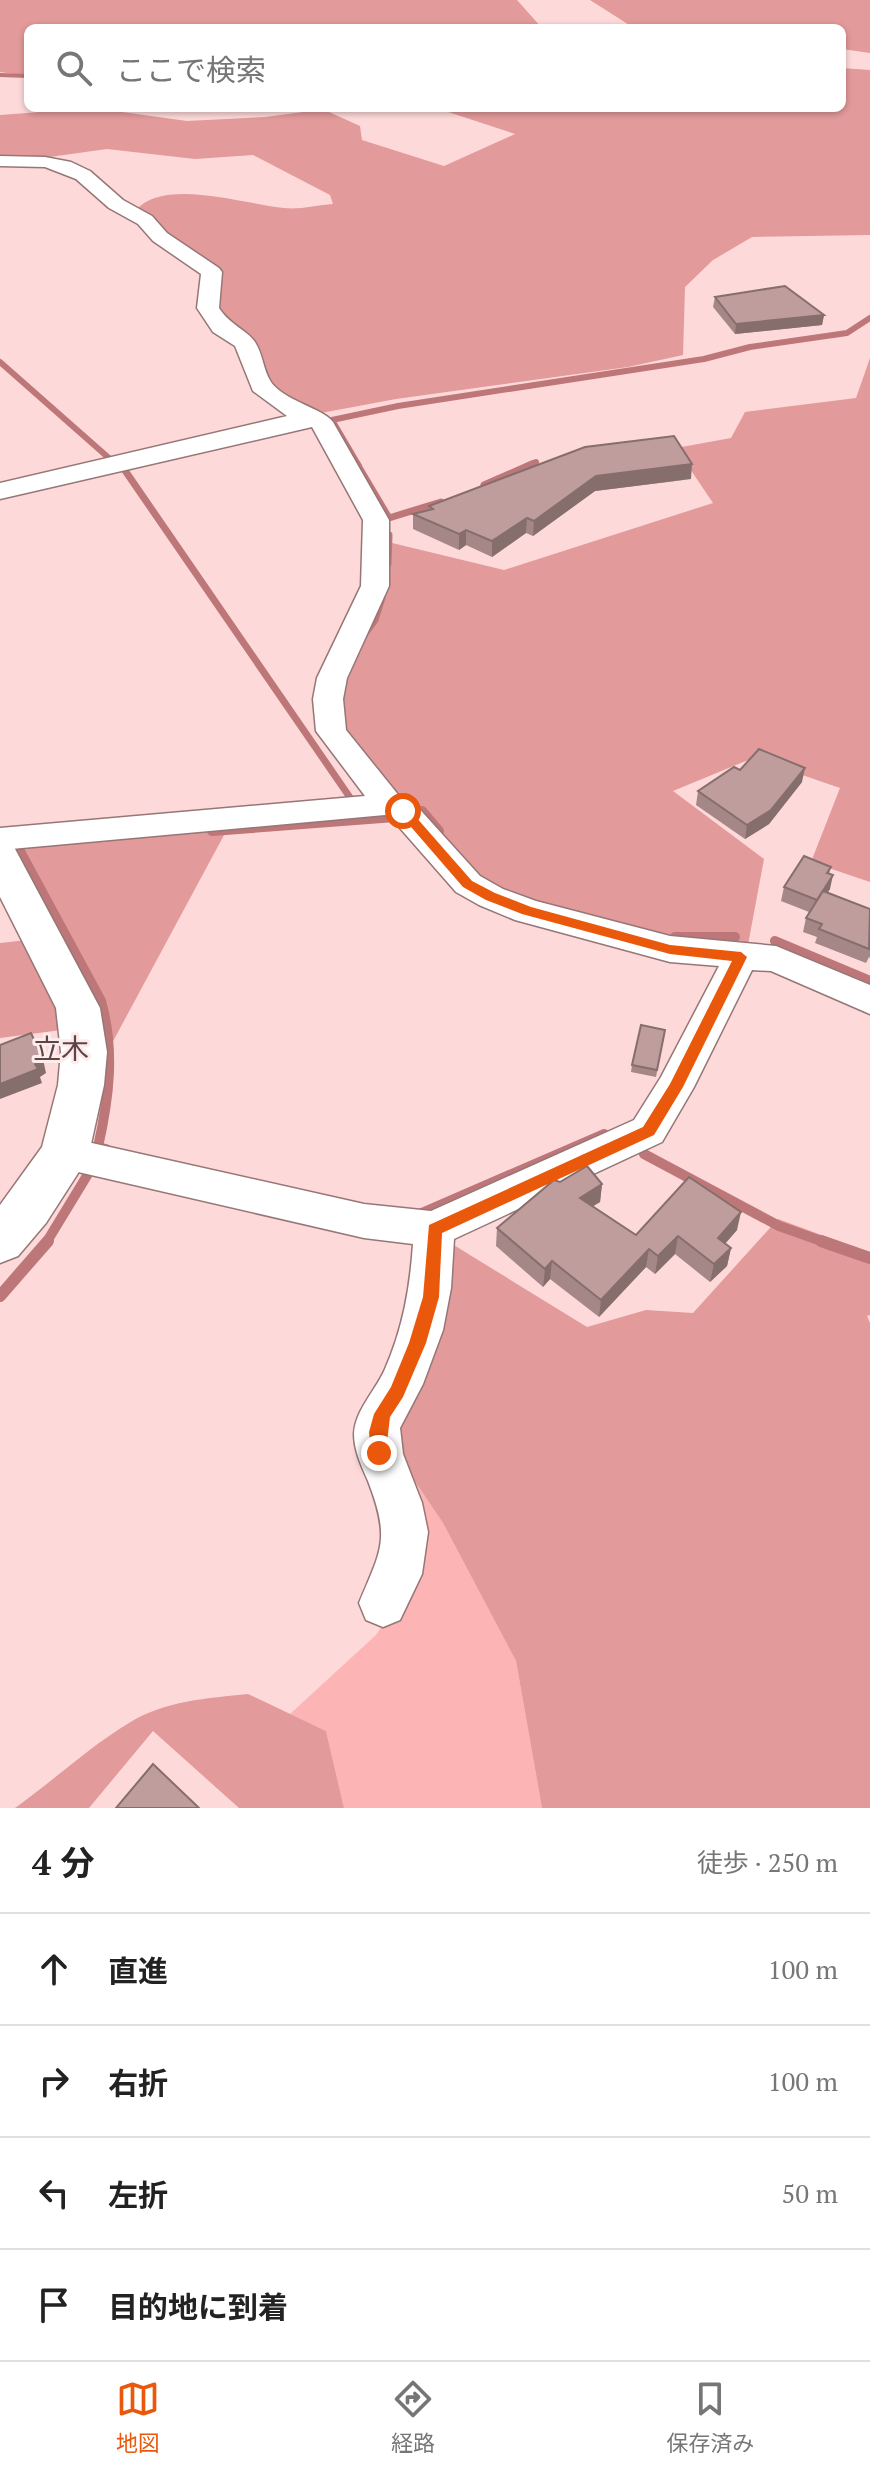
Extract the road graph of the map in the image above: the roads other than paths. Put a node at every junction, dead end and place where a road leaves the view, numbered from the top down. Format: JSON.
{"nodes":[{"id":1,"x":0,"y":161,"type":"edge"},
{"id":2,"x":313,"y":417,"type":"junction"},
{"id":3,"x":0,"y":491,"type":"edge"},
{"id":4,"x":401,"y":812,"type":"junction"},
{"id":5,"x":0,"y":839,"type":"edge"},
{"id":6,"x":0,"y":857,"type":"edge"},
{"id":7,"x":741,"y":957,"type":"junction"},
{"id":8,"x":870,"y":1000,"type":"edge"},
{"id":9,"x":65,"y":1153,"type":"junction"},
{"id":10,"x":434,"y":1229,"type":"junction"},
{"id":11,"x":0,"y":1241,"type":"edge"},
{"id":12,"x":383,"y":1603,"type":"dead end"}],
"edges":[{"from":1,"to":2,"type":"street"},
{"from":2,"to":3,"type":"street"},
{"from":2,"to":4,"type":"street"},
{"from":4,"to":5,"type":"street"},
{"from":4,"to":7,"type":"street"},
{"from":6,"to":9,"type":"street"},
{"from":7,"to":8,"type":"street"},
{"from":7,"to":10,"type":"street"},
{"from":9,"to":10,"type":"street"},
{"from":9,"to":11,"type":"street"},
{"from":10,"to":12,"type":"street"}]}
